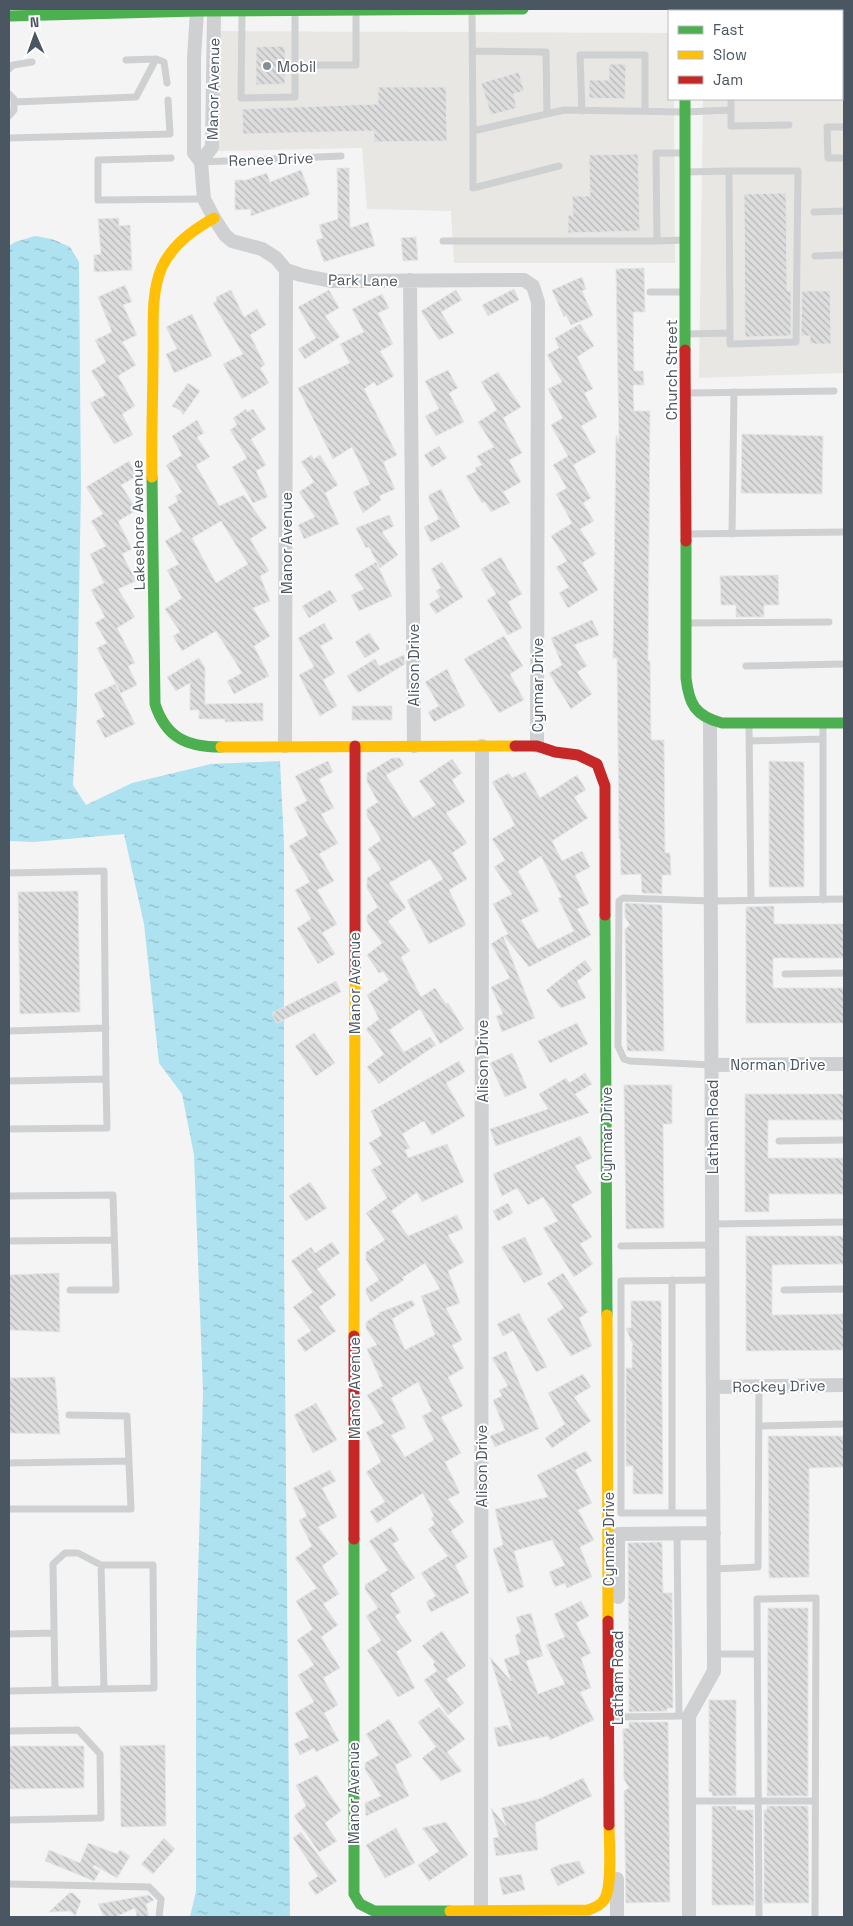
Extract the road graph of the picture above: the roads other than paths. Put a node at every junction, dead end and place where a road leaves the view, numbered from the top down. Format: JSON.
{"nodes":[{"id":1,"x":472,"y":9,"type":"edge"},
{"id":2,"x":523,"y":9,"type":"edge"},
{"id":3,"x":198,"y":10,"type":"edge"},
{"id":4,"x":356,"y":11,"type":"junction"},
{"id":5,"x":74,"y":12,"type":"edge"},
{"id":6,"x":214,"y":12,"type":"junction"},
{"id":7,"x":242,"y":12,"type":"junction"},
{"id":8,"x":295,"y":12,"type":"junction"},
{"id":9,"x":9,"y":16,"type":"edge"},
{"id":10,"x":472,"y":51,"type":"junction"},
{"id":11,"x":156,"y":59,"type":"junction"},
{"id":12,"x":126,"y":60,"type":"dead end"},
{"id":13,"x":32,"y":62,"type":"dead end"},
{"id":14,"x":316,"y":65,"type":"dead end"},
{"id":15,"x":9,"y":69,"type":"edge"},
{"id":16,"x":167,"y":83,"type":"dead end"},
{"id":17,"x":9,"y":94,"type":"edge"},
{"id":18,"x":168,"y":100,"type":"dead end"},
{"id":19,"x":685,"y":100,"type":"edge"},
{"id":20,"x":731,"y":100,"type":"edge"},
{"id":21,"x":14,"y":102,"type":"junction"},
{"id":22,"x":731,"y":110,"type":"junction"},
{"id":23,"x":582,"y":111,"type":"junction"},
{"id":24,"x":645,"y":111,"type":"junction"},
{"id":25,"x":685,"y":112,"type":"junction"},
{"id":26,"x":547,"y":114,"type":"junction"},
{"id":27,"x":9,"y":116,"type":"edge"},
{"id":28,"x":789,"y":125,"type":"dead end"},
{"id":29,"x":844,"y":127,"type":"edge"},
{"id":30,"x":473,"y":131,"type":"junction"},
{"id":31,"x":9,"y":138,"type":"edge"},
{"id":32,"x":685,"y":153,"type":"junction"},
{"id":33,"x":341,"y":156,"type":"dead end"},
{"id":34,"x":171,"y":158,"type":"dead end"},
{"id":35,"x":844,"y":158,"type":"edge"},
{"id":36,"x":201,"y":162,"type":"junction"},
{"id":37,"x":558,"y":166,"type":"dead end"},
{"id":38,"x":729,"y":171,"type":"junction"},
{"id":39,"x":685,"y":172,"type":"junction"},
{"id":40,"x":204,"y":198,"type":"junction"},
{"id":41,"x":844,"y":211,"type":"edge"},
{"id":42,"x":814,"y":212,"type":"dead end"},
{"id":43,"x":214,"y":218,"type":"junction"},
{"id":44,"x":685,"y":240,"type":"junction"},
{"id":45,"x":442,"y":241,"type":"dead end"},
{"id":46,"x":658,"y":241,"type":"junction"},
{"id":47,"x":844,"y":255,"type":"edge"},
{"id":48,"x":815,"y":256,"type":"dead end"},
{"id":49,"x":286,"y":270,"type":"junction"},
{"id":50,"x":410,"y":280,"type":"junction"},
{"id":51,"x":533,"y":286,"type":"joint"},
{"id":52,"x":650,"y":292,"type":"dead end"},
{"id":53,"x":685,"y":292,"type":"junction"},
{"id":54,"x":730,"y":333,"type":"junction"},
{"id":55,"x":686,"y":334,"type":"junction"},
{"id":56,"x":834,"y":391,"type":"dead end"},
{"id":57,"x":734,"y":392,"type":"junction"},
{"id":58,"x":686,"y":393,"type":"junction"},
{"id":59,"x":844,"y":532,"type":"edge"},
{"id":60,"x":686,"y":534,"type":"junction"},
{"id":61,"x":732,"y":534,"type":"junction"},
{"id":62,"x":829,"y":622,"type":"dead end"},
{"id":63,"x":686,"y":623,"type":"junction"},
{"id":64,"x":844,"y":664,"type":"edge"},
{"id":65,"x":746,"y":666,"type":"dead end"},
{"id":66,"x":710,"y":721,"type":"junction"},
{"id":67,"x":844,"y":722,"type":"edge"},
{"id":68,"x":749,"y":723,"type":"junction"},
{"id":69,"x":823,"y":723,"type":"junction"},
{"id":70,"x":823,"y":740,"type":"junction"},
{"id":71,"x":750,"y":741,"type":"junction"},
{"id":72,"x":286,"y":746,"type":"junction"},
{"id":73,"x":355,"y":746,"type":"junction"},
{"id":74,"x":414,"y":746,"type":"junction"},
{"id":75,"x":482,"y":746,"type":"junction"},
{"id":76,"x":537,"y":746,"type":"junction"},
{"id":77,"x":9,"y":873,"type":"edge"},
{"id":78,"x":844,"y":899,"type":"edge"},
{"id":79,"x":751,"y":900,"type":"junction"},
{"id":80,"x":823,"y":900,"type":"junction"},
{"id":81,"x":712,"y":901,"type":"junction"},
{"id":82,"x":844,"y":973,"type":"edge"},
{"id":83,"x":784,"y":974,"type":"dead end"},
{"id":84,"x":106,"y":1028,"type":"junction"},
{"id":85,"x":9,"y":1031,"type":"edge"},
{"id":86,"x":844,"y":1064,"type":"edge"},
{"id":87,"x":712,"y":1065,"type":"junction"},
{"id":88,"x":106,"y":1079,"type":"junction"},
{"id":89,"x":9,"y":1081,"type":"edge"},
{"id":90,"x":9,"y":1129,"type":"edge"},
{"id":91,"x":844,"y":1140,"type":"edge"},
{"id":92,"x":779,"y":1141,"type":"dead end"},
{"id":93,"x":9,"y":1196,"type":"edge"},
{"id":94,"x":844,"y":1222,"type":"edge"},
{"id":95,"x":712,"y":1224,"type":"junction"},
{"id":96,"x":114,"y":1240,"type":"junction"},
{"id":97,"x":9,"y":1241,"type":"edge"},
{"id":98,"x":621,"y":1246,"type":"dead end"},
{"id":99,"x":712,"y":1246,"type":"junction"},
{"id":100,"x":672,"y":1280,"type":"junction"},
{"id":101,"x":712,"y":1280,"type":"junction"},
{"id":102,"x":70,"y":1290,"type":"dead end"},
{"id":103,"x":784,"y":1290,"type":"dead end"},
{"id":104,"x":844,"y":1290,"type":"edge"},
{"id":105,"x":844,"y":1385,"type":"edge"},
{"id":106,"x":713,"y":1386,"type":"junction"},
{"id":107,"x":759,"y":1386,"type":"junction"},
{"id":108,"x":69,"y":1416,"type":"dead end"},
{"id":109,"x":844,"y":1424,"type":"edge"},
{"id":110,"x":759,"y":1426,"type":"junction"},
{"id":111,"x":129,"y":1461,"type":"junction"},
{"id":112,"x":9,"y":1463,"type":"edge"},
{"id":113,"x":9,"y":1509,"type":"edge"},
{"id":114,"x":672,"y":1513,"type":"junction"},
{"id":115,"x":714,"y":1513,"type":"junction"},
{"id":116,"x":677,"y":1533,"type":"junction"},
{"id":117,"x":714,"y":1533,"type":"junction"},
{"id":118,"x":101,"y":1565,"type":"junction"},
{"id":119,"x":714,"y":1569,"type":"junction"},
{"id":120,"x":54,"y":1633,"type":"junction"},
{"id":121,"x":9,"y":1634,"type":"edge"},
{"id":122,"x":714,"y":1654,"type":"junction"},
{"id":123,"x":757,"y":1654,"type":"junction"},
{"id":124,"x":55,"y":1690,"type":"junction"},
{"id":125,"x":104,"y":1690,"type":"junction"},
{"id":126,"x":9,"y":1691,"type":"edge"},
{"id":127,"x":684,"y":1716,"type":"junction"},
{"id":128,"x":617,"y":1717,"type":"junction"},
{"id":129,"x":9,"y":1731,"type":"edge"},
{"id":130,"x":690,"y":1800,"type":"junction"},
{"id":131,"x":758,"y":1800,"type":"junction"},
{"id":132,"x":815,"y":1800,"type":"junction"},
{"id":133,"x":9,"y":1820,"type":"edge"},
{"id":134,"x":9,"y":1884,"type":"edge"},
{"id":135,"x":481,"y":1910,"type":"junction"},
{"id":136,"x":159,"y":1917,"type":"edge"},
{"id":137,"x":617,"y":1917,"type":"edge"},
{"id":138,"x":690,"y":1917,"type":"edge"},
{"id":139,"x":759,"y":1917,"type":"edge"},
{"id":140,"x":815,"y":1917,"type":"edge"}],
"edges":[{"from":1,"to":2,"type":"street"},
{"from":1,"to":4,"type":"street"},
{"from":1,"to":10,"type":"lane"},
{"from":3,"to":5,"type":"street"},
{"from":3,"to":6,"type":"street"},
{"from":3,"to":36,"type":"street","name":"Manor Avenue"},
{"from":4,"to":8,"type":"street"},
{"from":4,"to":14,"type":"lane"},
{"from":5,"to":9,"type":"street"},
{"from":6,"to":7,"type":"street"},
{"from":6,"to":36,"type":"street","name":"Manor Avenue"},
{"from":7,"to":8,"type":"street"},
{"from":7,"to":8,"type":"lane"},
{"from":10,"to":26,"type":"lane"},
{"from":10,"to":30,"type":"lane"},
{"from":11,"to":12,"type":"lane"},
{"from":11,"to":16,"type":"lane"},
{"from":11,"to":21,"type":"lane"},
{"from":13,"to":15,"type":"lane"},
{"from":17,"to":21,"type":"lane"},
{"from":18,"to":31,"type":"lane"},
{"from":19,"to":25,"type":"street","name":"Church Street"},
{"from":20,"to":22,"type":"lane"},
{"from":21,"to":27,"type":"lane"},
{"from":22,"to":25,"type":"lane"},
{"from":22,"to":28,"type":"lane"},
{"from":23,"to":24,"type":"lane"},
{"from":23,"to":24,"type":"lane"},
{"from":23,"to":26,"type":"lane"},
{"from":24,"to":25,"type":"lane"},
{"from":25,"to":32,"type":"street","name":"Church Street"},
{"from":26,"to":30,"type":"lane"},
{"from":29,"to":35,"type":"lane"},
{"from":30,"to":37,"type":"lane"},
{"from":32,"to":39,"type":"street","name":"Church Street"},
{"from":32,"to":46,"type":"lane"},
{"from":33,"to":36,"type":"lane","name":"Renee Drive"},
{"from":34,"to":40,"type":"lane"},
{"from":36,"to":40,"type":"street","name":"Manor Avenue"},
{"from":38,"to":39,"type":"lane"},
{"from":38,"to":54,"type":"lane"},
{"from":38,"to":54,"type":"lane"},
{"from":39,"to":44,"type":"street","name":"Church Street"},
{"from":40,"to":43,"type":"street","name":"Manor Avenue"},
{"from":41,"to":42,"type":"lane"},
{"from":43,"to":49,"type":"street","name":"Park Lane"},
{"from":43,"to":72,"type":"street","name":"Lakeshore Avenue"},
{"from":44,"to":46,"type":"lane"},
{"from":44,"to":53,"type":"street","name":"Church Street"},
{"from":45,"to":46,"type":"lane"},
{"from":47,"to":48,"type":"lane"},
{"from":49,"to":50,"type":"street","name":"Park Lane"},
{"from":49,"to":72,"type":"street","name":"Manor Avenue"},
{"from":50,"to":51,"type":"street","name":"Park Lane"},
{"from":50,"to":74,"type":"street","name":"Alison Drive"},
{"from":51,"to":76,"type":"street","name":"Cynmar Drive"},
{"from":52,"to":53,"type":"lane"},
{"from":53,"to":55,"type":"street","name":"Church Street"},
{"from":54,"to":55,"type":"lane"},
{"from":55,"to":58,"type":"street","name":"Church Street"},
{"from":56,"to":57,"type":"lane"},
{"from":57,"to":58,"type":"lane"},
{"from":57,"to":61,"type":"lane"},
{"from":58,"to":60,"type":"street","name":"Church Street"},
{"from":59,"to":61,"type":"lane"},
{"from":60,"to":61,"type":"lane"},
{"from":60,"to":63,"type":"street","name":"Church Street"},
{"from":62,"to":63,"type":"lane"},
{"from":63,"to":66,"type":"street","name":"Church Street"},
{"from":64,"to":65,"type":"lane"},
{"from":66,"to":68,"type":"street"},
{"from":66,"to":81,"type":"street","name":"Latham Road"},
{"from":67,"to":69,"type":"street"},
{"from":68,"to":69,"type":"street"},
{"from":68,"to":71,"type":"lane"},
{"from":69,"to":70,"type":"lane"},
{"from":70,"to":71,"type":"lane"},
{"from":70,"to":80,"type":"lane"},
{"from":71,"to":79,"type":"lane"},
{"from":72,"to":73,"type":"street"},
{"from":73,"to":74,"type":"street"},
{"from":73,"to":135,"type":"street","name":"Manor Avenue"},
{"from":74,"to":75,"type":"street"},
{"from":75,"to":76,"type":"street"},
{"from":75,"to":135,"type":"street","name":"Alison Drive"},
{"from":76,"to":135,"type":"street","name":"Cynmar Drive"},
{"from":77,"to":84,"type":"lane"},
{"from":78,"to":80,"type":"lane"},
{"from":79,"to":80,"type":"lane"},
{"from":79,"to":81,"type":"lane"},
{"from":81,"to":87,"type":"street","name":"Latham Road"},
{"from":81,"to":87,"type":"lane"},
{"from":82,"to":83,"type":"lane"},
{"from":84,"to":85,"type":"lane"},
{"from":84,"to":88,"type":"lane"},
{"from":86,"to":87,"type":"street","name":"Norman Drive"},
{"from":87,"to":95,"type":"street","name":"Latham Road"},
{"from":88,"to":89,"type":"lane"},
{"from":88,"to":90,"type":"lane"},
{"from":91,"to":92,"type":"lane"},
{"from":93,"to":96,"type":"lane"},
{"from":94,"to":95,"type":"lane"},
{"from":95,"to":99,"type":"street","name":"Latham Road"},
{"from":96,"to":97,"type":"lane"},
{"from":96,"to":102,"type":"lane"},
{"from":98,"to":99,"type":"lane"},
{"from":99,"to":101,"type":"street","name":"Latham Road"},
{"from":100,"to":101,"type":"lane"},
{"from":100,"to":114,"type":"lane"},
{"from":100,"to":114,"type":"lane"},
{"from":101,"to":106,"type":"street","name":"Latham Road"},
{"from":103,"to":104,"type":"lane"},
{"from":105,"to":107,"type":"street","name":"Rockey Drive"},
{"from":106,"to":107,"type":"street","name":"Rockey Drive"},
{"from":106,"to":115,"type":"street","name":"Latham Road"},
{"from":107,"to":110,"type":"lane"},
{"from":108,"to":111,"type":"lane"},
{"from":109,"to":110,"type":"lane"},
{"from":110,"to":119,"type":"lane"},
{"from":111,"to":112,"type":"lane"},
{"from":111,"to":113,"type":"lane"},
{"from":114,"to":115,"type":"lane"},
{"from":115,"to":117,"type":"street","name":"Latham Road"},
{"from":116,"to":117,"type":"street","name":"Latham Road"},
{"from":116,"to":127,"type":"lane"},
{"from":116,"to":128,"type":"street","name":"Latham Road"},
{"from":117,"to":119,"type":"street","name":"Latham Road"},
{"from":118,"to":120,"type":"lane"},
{"from":118,"to":125,"type":"lane"},
{"from":118,"to":125,"type":"lane"},
{"from":119,"to":122,"type":"street","name":"Latham Road"},
{"from":120,"to":121,"type":"lane"},
{"from":120,"to":124,"type":"lane"},
{"from":122,"to":123,"type":"lane"},
{"from":122,"to":127,"type":"street","name":"Latham Road"},
{"from":123,"to":131,"type":"lane"},
{"from":123,"to":132,"type":"lane"},
{"from":124,"to":125,"type":"lane"},
{"from":124,"to":126,"type":"lane"},
{"from":127,"to":128,"type":"lane"},
{"from":127,"to":130,"type":"street","name":"Latham Road"},
{"from":128,"to":137,"type":"street","name":"Latham Road"},
{"from":129,"to":133,"type":"lane"},
{"from":130,"to":131,"type":"lane"},
{"from":130,"to":138,"type":"street","name":"Latham Road"},
{"from":131,"to":132,"type":"lane"},
{"from":131,"to":139,"type":"lane"},
{"from":132,"to":140,"type":"lane"},
{"from":134,"to":136,"type":"lane"}]}
